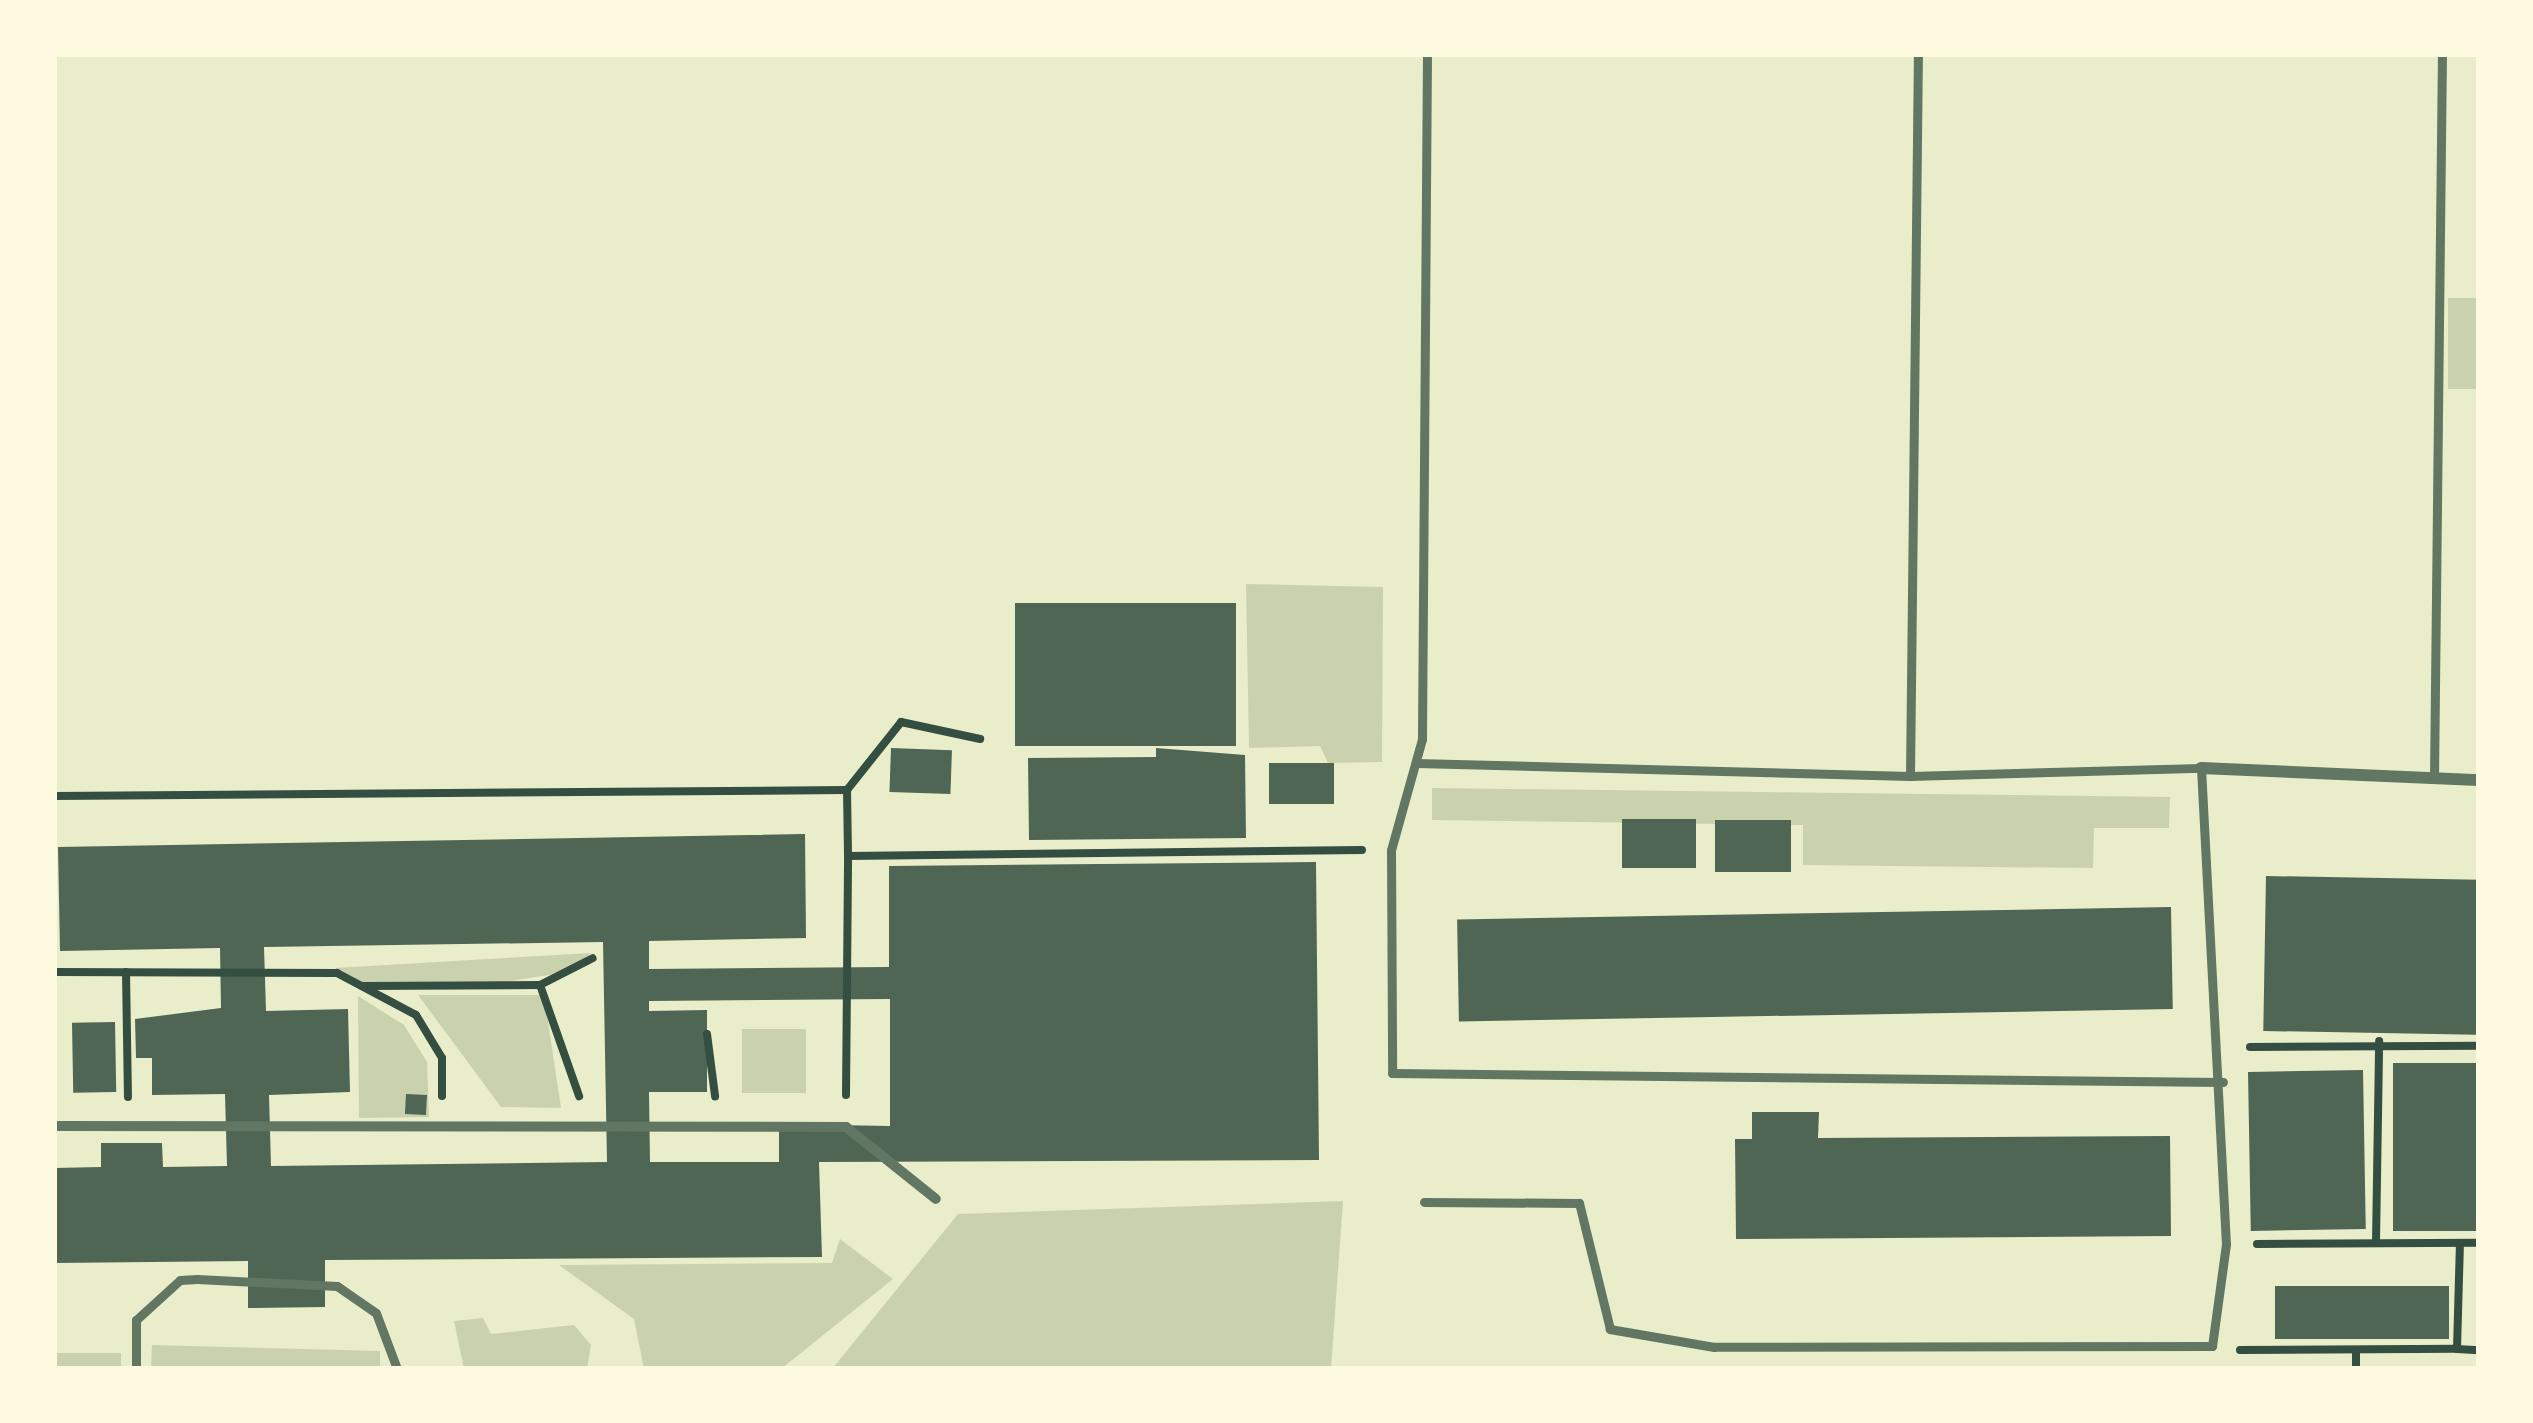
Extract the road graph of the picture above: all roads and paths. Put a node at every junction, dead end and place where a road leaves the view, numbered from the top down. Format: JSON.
{"nodes":[{"id":1,"x":1427,"y":54,"type":"edge"},
{"id":2,"x":1918,"y":54,"type":"edge"},
{"id":3,"x":2443,"y":54,"type":"edge"},
{"id":4,"x":980,"y":739,"type":"dead end"},
{"id":5,"x":1416,"y":763,"type":"junction"},
{"id":6,"x":2201,"y":768,"type":"junction"},
{"id":7,"x":1910,"y":776,"type":"junction"},
{"id":8,"x":2434,"y":779,"type":"junction"},
{"id":9,"x":2479,"y":780,"type":"edge"},
{"id":10,"x":847,"y":790,"type":"junction"},
{"id":11,"x":54,"y":796,"type":"edge"},
{"id":12,"x":1391,"y":850,"type":"junction"},
{"id":13,"x":848,"y":856,"type":"junction"},
{"id":14,"x":593,"y":958,"type":"dead end"},
{"id":15,"x":126,"y":972,"type":"junction"},
{"id":16,"x":54,"y":973,"type":"edge"},
{"id":17,"x":540,"y":985,"type":"junction"},
{"id":18,"x":360,"y":986,"type":"junction"},
{"id":19,"x":707,"y":1034,"type":"dead end"},
{"id":20,"x":2379,"y":1041,"type":"junction"},
{"id":21,"x":2479,"y":1046,"type":"edge"},
{"id":22,"x":2218,"y":1048,"type":"junction"},
{"id":23,"x":2223,"y":1082,"type":"junction"},
{"id":24,"x":579,"y":1123,"type":"junction"},
{"id":25,"x":715,"y":1124,"type":"junction"},
{"id":26,"x":443,"y":1125,"type":"junction"},
{"id":27,"x":54,"y":1126,"type":"edge"},
{"id":28,"x":129,"y":1126,"type":"junction"},
{"id":29,"x":846,"y":1127,"type":"junction"},
{"id":30,"x":936,"y":1199,"type":"dead end"},
{"id":31,"x":1424,"y":1202,"type":"dead end"},
{"id":32,"x":2376,"y":1242,"type":"junction"},
{"id":33,"x":2460,"y":1243,"type":"junction"},
{"id":34,"x":2479,"y":1243,"type":"edge"},
{"id":35,"x":2226,"y":1244,"type":"junction"},
{"id":36,"x":2457,"y":1349,"type":"junction"},
{"id":37,"x":2215,"y":1350,"type":"dead end"},
{"id":38,"x":2356,"y":1350,"type":"junction"},
{"id":39,"x":2479,"y":1350,"type":"edge"},
{"id":40,"x":136,"y":1369,"type":"edge"},
{"id":41,"x":397,"y":1369,"type":"edge"},
{"id":42,"x":2356,"y":1369,"type":"edge"}],
"edges":[{"from":1,"to":5,"type":"lane"},
{"from":2,"to":7,"type":"lane"},
{"from":3,"to":8,"type":"lane"},
{"from":4,"to":10,"type":"path"},
{"from":5,"to":7,"type":"lane"},
{"from":5,"to":12,"type":"lane"},
{"from":6,"to":7,"type":"lane"},
{"from":6,"to":8,"type":"street"},
{"from":6,"to":22,"type":"lane"},
{"from":8,"to":9,"type":"street"},
{"from":10,"to":11,"type":"path"},
{"from":10,"to":13,"type":"path"},
{"from":12,"to":13,"type":"path"},
{"from":12,"to":23,"type":"lane"},
{"from":13,"to":29,"type":"path"},
{"from":14,"to":17,"type":"path"},
{"from":15,"to":16,"type":"path"},
{"from":15,"to":18,"type":"path"},
{"from":15,"to":28,"type":"path"},
{"from":17,"to":18,"type":"path"},
{"from":17,"to":24,"type":"path"},
{"from":18,"to":26,"type":"path"},
{"from":19,"to":25,"type":"path"},
{"from":20,"to":21,"type":"path"},
{"from":20,"to":22,"type":"path"},
{"from":20,"to":32,"type":"path"},
{"from":22,"to":23,"type":"lane"},
{"from":23,"to":35,"type":"lane"},
{"from":24,"to":25,"type":"street"},
{"from":24,"to":26,"type":"street"},
{"from":25,"to":29,"type":"street"},
{"from":26,"to":28,"type":"street"},
{"from":27,"to":28,"type":"street"},
{"from":29,"to":30,"type":"street"},
{"from":31,"to":35,"type":"lane"},
{"from":32,"to":33,"type":"path"},
{"from":32,"to":35,"type":"path"},
{"from":33,"to":34,"type":"path"},
{"from":33,"to":36,"type":"path"},
{"from":36,"to":38,"type":"path"},
{"from":36,"to":39,"type":"path"},
{"from":37,"to":38,"type":"path"},
{"from":38,"to":42,"type":"path"},
{"from":40,"to":41,"type":"lane"}]}
